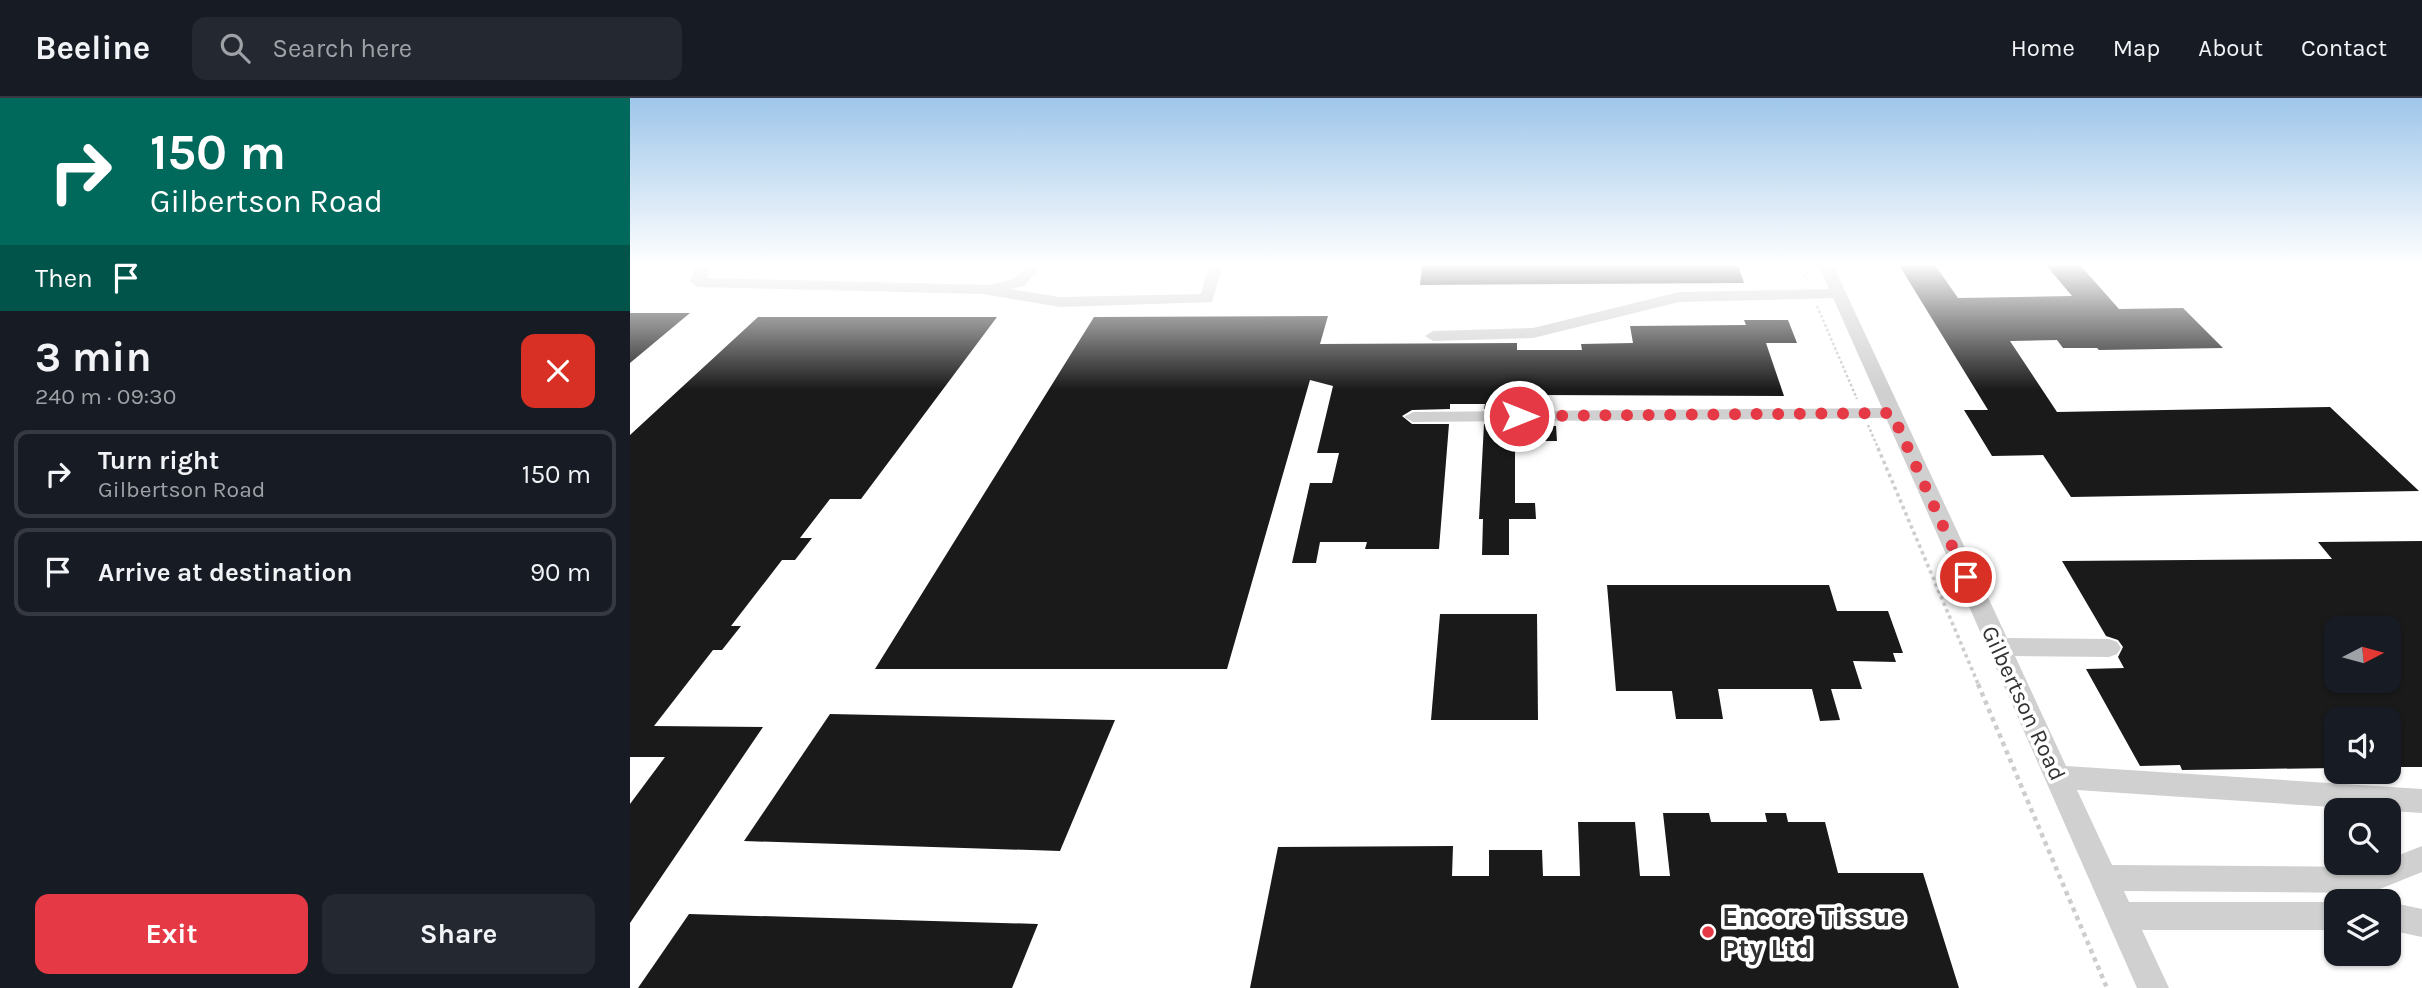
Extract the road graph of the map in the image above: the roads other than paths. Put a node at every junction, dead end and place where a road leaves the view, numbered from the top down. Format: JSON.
{"nodes":[{"id":1,"x":1640,"y":307,"type":"edge"},
{"id":2,"x":1844,"y":307,"type":"edge"},
{"id":3,"x":1433,"y":336,"type":"dead end"},
{"id":4,"x":1892,"y":413,"type":"junction"},
{"id":5,"x":1413,"y":417,"type":"dead end"},
{"id":6,"x":1997,"y":647,"type":"junction"},
{"id":7,"x":2109,"y":648,"type":"dead end"},
{"id":8,"x":2057,"y":777,"type":"junction"},
{"id":9,"x":2422,"y":801,"type":"edge"},
{"id":10,"x":2422,"y":859,"type":"edge"},
{"id":11,"x":2103,"y":878,"type":"junction"},
{"id":12,"x":2120,"y":916,"type":"junction"},
{"id":13,"x":2324,"y":916,"type":"edge"},
{"id":14,"x":2401,"y":919,"type":"edge"},
{"id":15,"x":2422,"y":923,"type":"edge"},
{"id":16,"x":2153,"y":988,"type":"edge"}],
"edges":[{"from":1,"to":3,"type":"street"},
{"from":2,"to":4,"type":"street","name":"Gilbertson Road"},
{"from":4,"to":5,"type":"street"},
{"from":4,"to":6,"type":"street","name":"Gilbertson Road"},
{"from":6,"to":7,"type":"street"},
{"from":6,"to":8,"type":"street","name":"Gilbertson Road"},
{"from":8,"to":9,"type":"street"},
{"from":8,"to":11,"type":"street","name":"Gilbertson Road"},
{"from":10,"to":11,"type":"street"},
{"from":11,"to":12,"type":"street","name":"Gilbertson Road"},
{"from":12,"to":13,"type":"street"},
{"from":12,"to":16,"type":"street","name":"Gilbertson Road"},
{"from":14,"to":15,"type":"street"}]}
